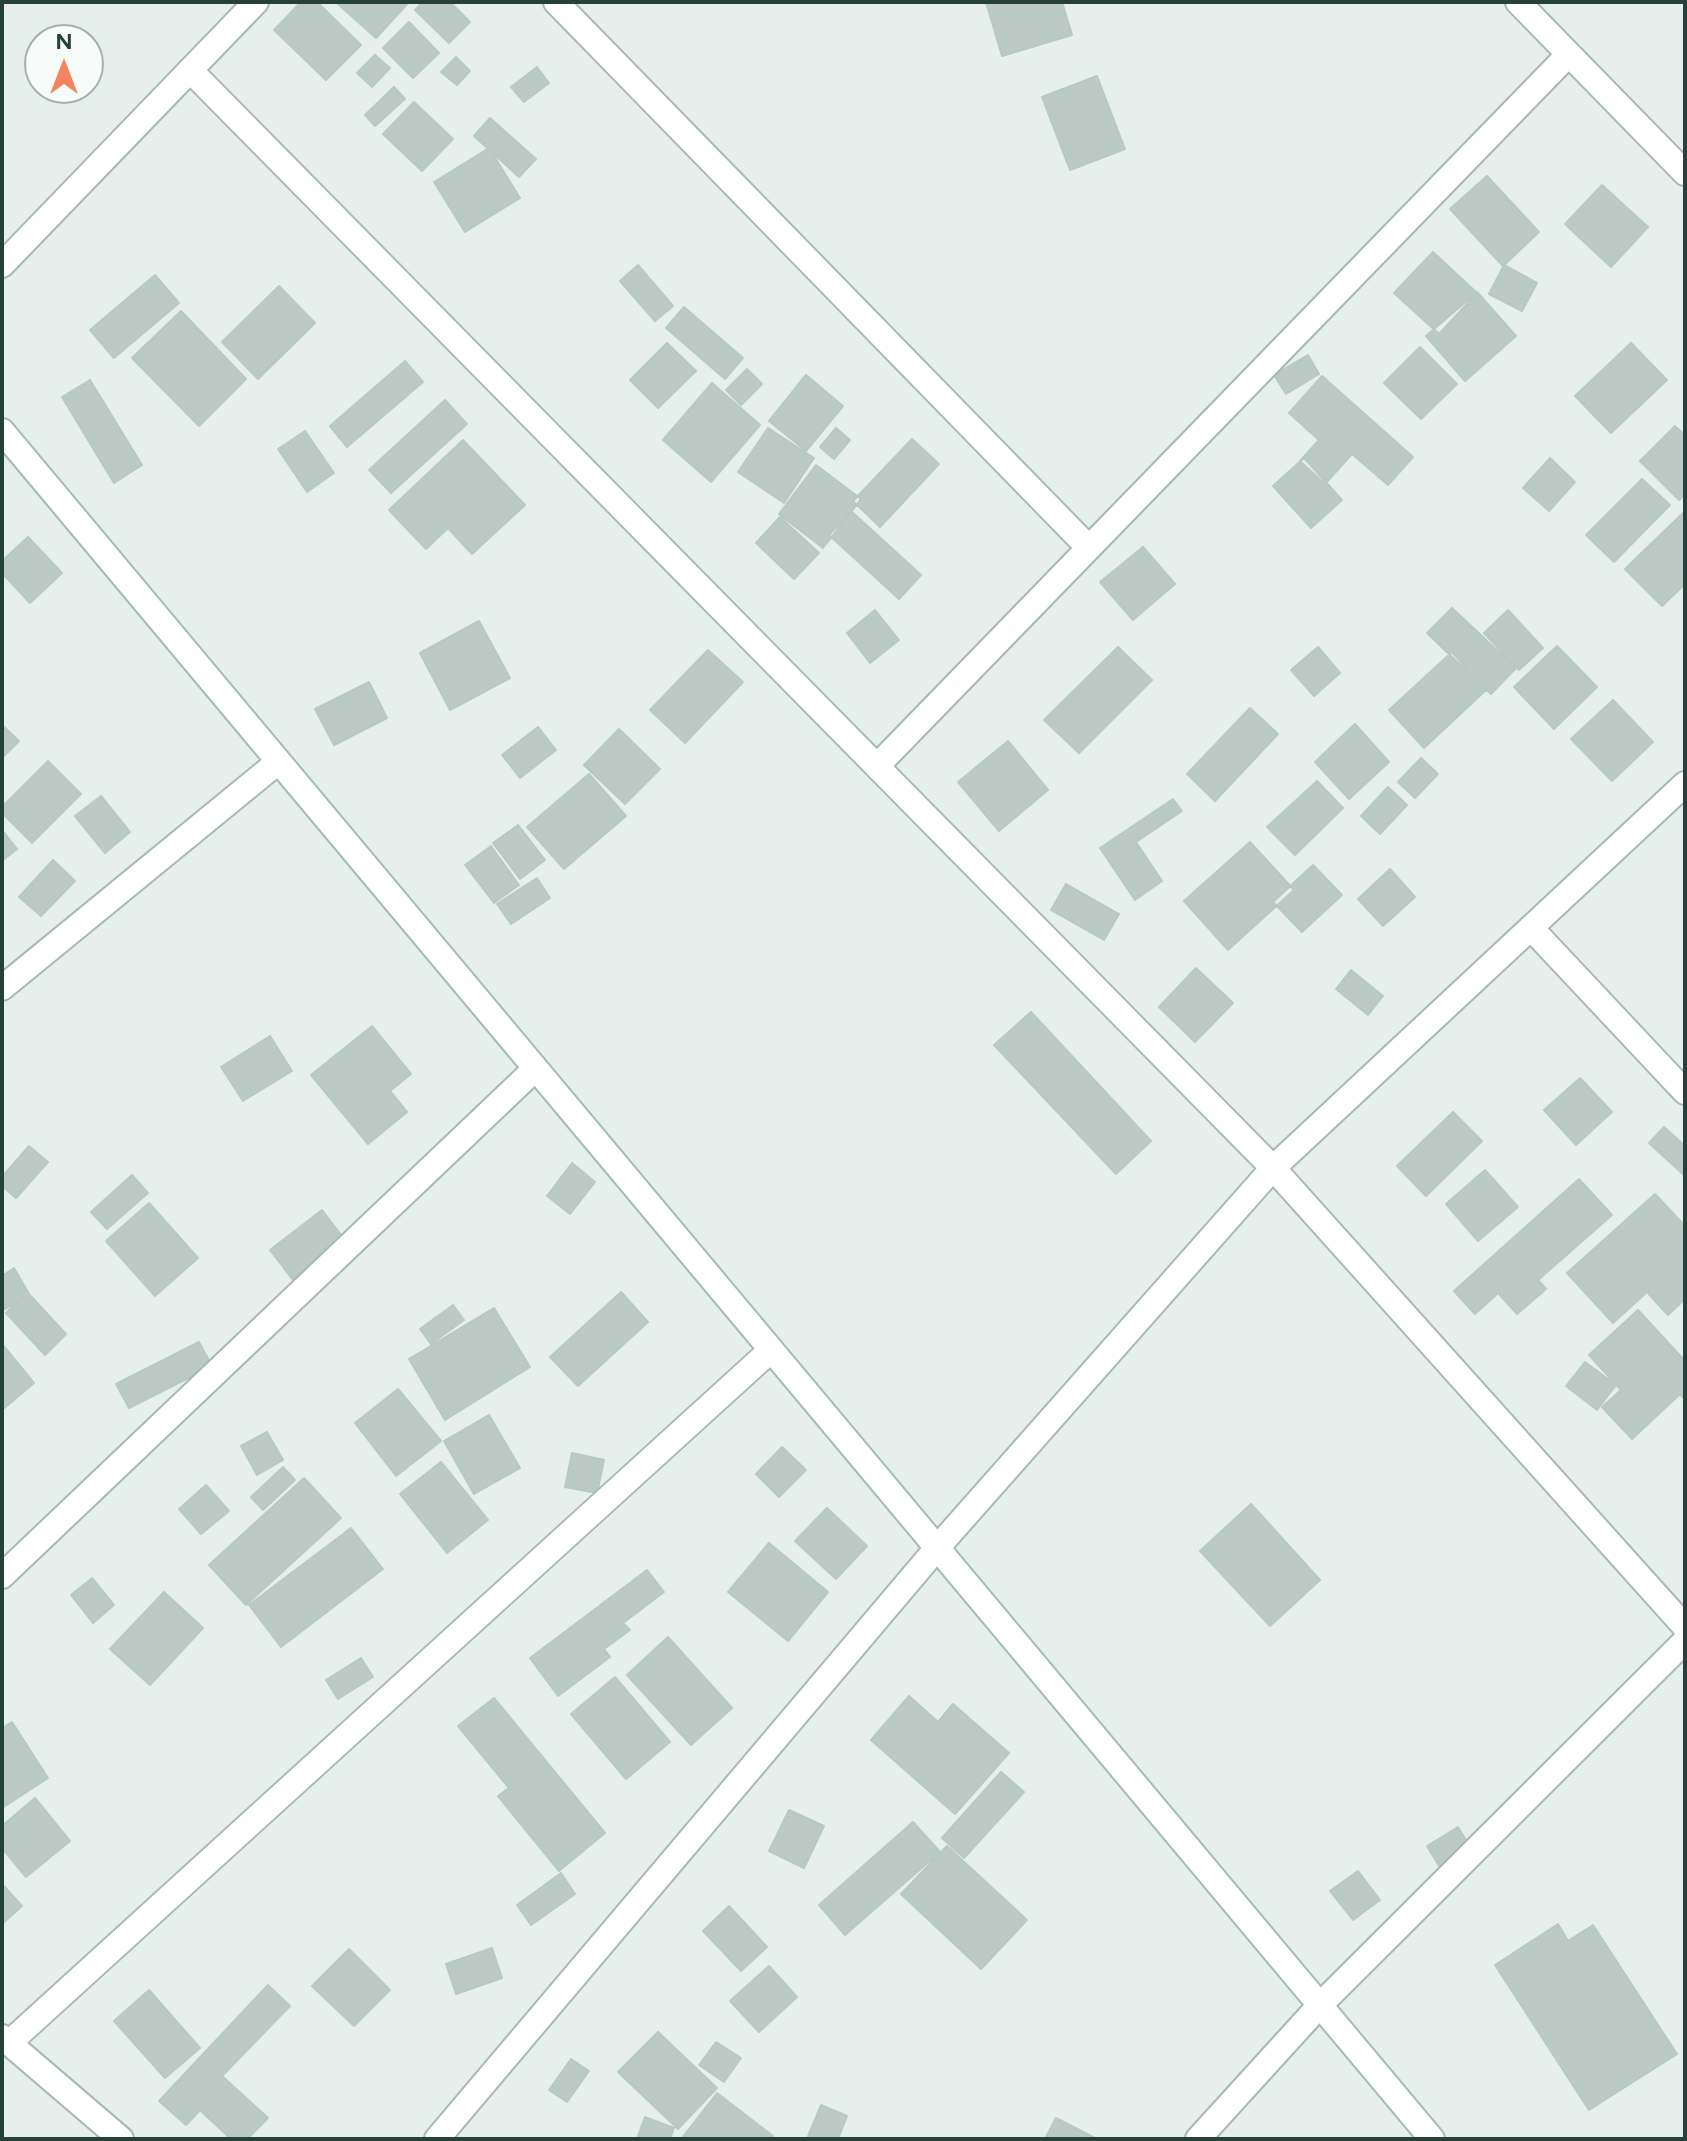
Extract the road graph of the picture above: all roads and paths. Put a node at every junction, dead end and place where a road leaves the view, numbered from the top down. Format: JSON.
{"nodes":[{"id":1,"x":256,"y":2,"type":"edge"},
{"id":2,"x":556,"y":2,"type":"edge"},
{"id":3,"x":1518,"y":2,"type":"edge"},
{"id":4,"x":1569,"y":54,"type":"junction"},
{"id":5,"x":190,"y":70,"type":"junction"},
{"id":6,"x":1685,"y":173,"type":"edge"},
{"id":7,"x":2,"y":265,"type":"edge"},
{"id":8,"x":2,"y":431,"type":"edge"},
{"id":9,"x":1089,"y":548,"type":"junction"},
{"id":10,"x":278,"y":762,"type":"junction"},
{"id":11,"x":877,"y":766,"type":"junction"},
{"id":12,"x":1685,"y":784,"type":"edge"},
{"id":13,"x":1531,"y":928,"type":"junction"},
{"id":14,"x":2,"y":988,"type":"edge"},
{"id":15,"x":535,"y":1069,"type":"junction"},
{"id":16,"x":1685,"y":1092,"type":"edge"},
{"id":17,"x":1273,"y":1168,"type":"junction"},
{"id":18,"x":771,"y":1350,"type":"junction"},
{"id":19,"x":937,"y":1548,"type":"junction"},
{"id":20,"x":2,"y":1576,"type":"edge"},
{"id":21,"x":1685,"y":1627,"type":"edge"},
{"id":22,"x":1685,"y":1641,"type":"edge"},
{"id":23,"x":1320,"y":2005,"type":"junction"},
{"id":24,"x":6,"y":2040,"type":"edge"},
{"id":25,"x":121,"y":2139,"type":"edge"},
{"id":26,"x":437,"y":2139,"type":"edge"},
{"id":27,"x":1198,"y":2139,"type":"edge"},
{"id":28,"x":1432,"y":2139,"type":"edge"}],
"edges":[{"from":1,"to":5,"type":"street"},
{"from":2,"to":9,"type":"street"},
{"from":3,"to":4,"type":"street"},
{"from":4,"to":6,"type":"street"},
{"from":4,"to":9,"type":"street"},
{"from":5,"to":7,"type":"street"},
{"from":5,"to":11,"type":"street"},
{"from":8,"to":10,"type":"street"},
{"from":9,"to":11,"type":"street"},
{"from":10,"to":14,"type":"street"},
{"from":10,"to":15,"type":"street"},
{"from":11,"to":17,"type":"street"},
{"from":12,"to":13,"type":"street"},
{"from":13,"to":16,"type":"street"},
{"from":13,"to":17,"type":"street"},
{"from":15,"to":18,"type":"street"},
{"from":15,"to":20,"type":"street"},
{"from":17,"to":19,"type":"street"},
{"from":17,"to":21,"type":"street"},
{"from":18,"to":19,"type":"street"},
{"from":18,"to":24,"type":"street"},
{"from":19,"to":23,"type":"street"},
{"from":19,"to":26,"type":"street"},
{"from":22,"to":23,"type":"street"},
{"from":23,"to":27,"type":"street"},
{"from":23,"to":28,"type":"street"},
{"from":24,"to":25,"type":"street"}]}
